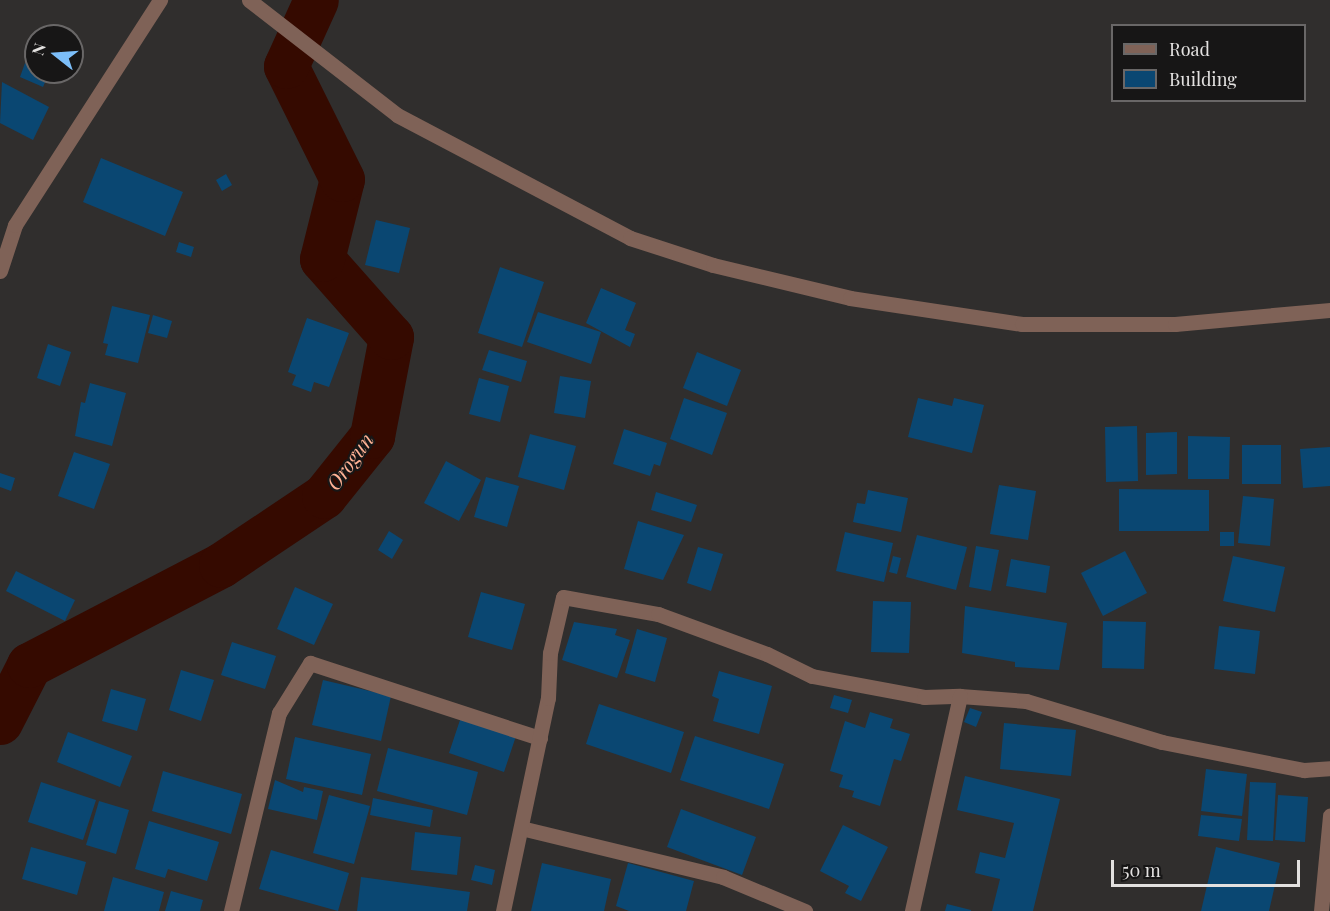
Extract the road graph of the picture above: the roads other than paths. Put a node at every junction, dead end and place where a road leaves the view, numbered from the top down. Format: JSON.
{"nodes":[{"id":1,"x":160,"y":0,"type":"edge"},
{"id":2,"x":249,"y":0,"type":"edge"},
{"id":3,"x":0,"y":271,"type":"edge"},
{"id":4,"x":1330,"y":310,"type":"edge"},
{"id":5,"x":960,"y":696,"type":"junction"},
{"id":6,"x":540,"y":738,"type":"junction"},
{"id":7,"x":1330,"y":768,"type":"edge"},
{"id":8,"x":1330,"y":815,"type":"edge"},
{"id":9,"x":522,"y":828,"type":"junction"},
{"id":10,"x":231,"y":911,"type":"edge"},
{"id":11,"x":503,"y":911,"type":"edge"},
{"id":12,"x":805,"y":911,"type":"edge"},
{"id":13,"x":912,"y":911,"type":"edge"},
{"id":14,"x":1321,"y":911,"type":"edge"}],
"edges":[{"from":1,"to":3,"type":"street"},
{"from":2,"to":4,"type":"street"},
{"from":5,"to":6,"type":"street"},
{"from":5,"to":7,"type":"street"},
{"from":5,"to":13,"type":"street"},
{"from":6,"to":9,"type":"street"},
{"from":6,"to":10,"type":"street"},
{"from":8,"to":14,"type":"street"},
{"from":9,"to":11,"type":"street"},
{"from":9,"to":12,"type":"street"}]}
